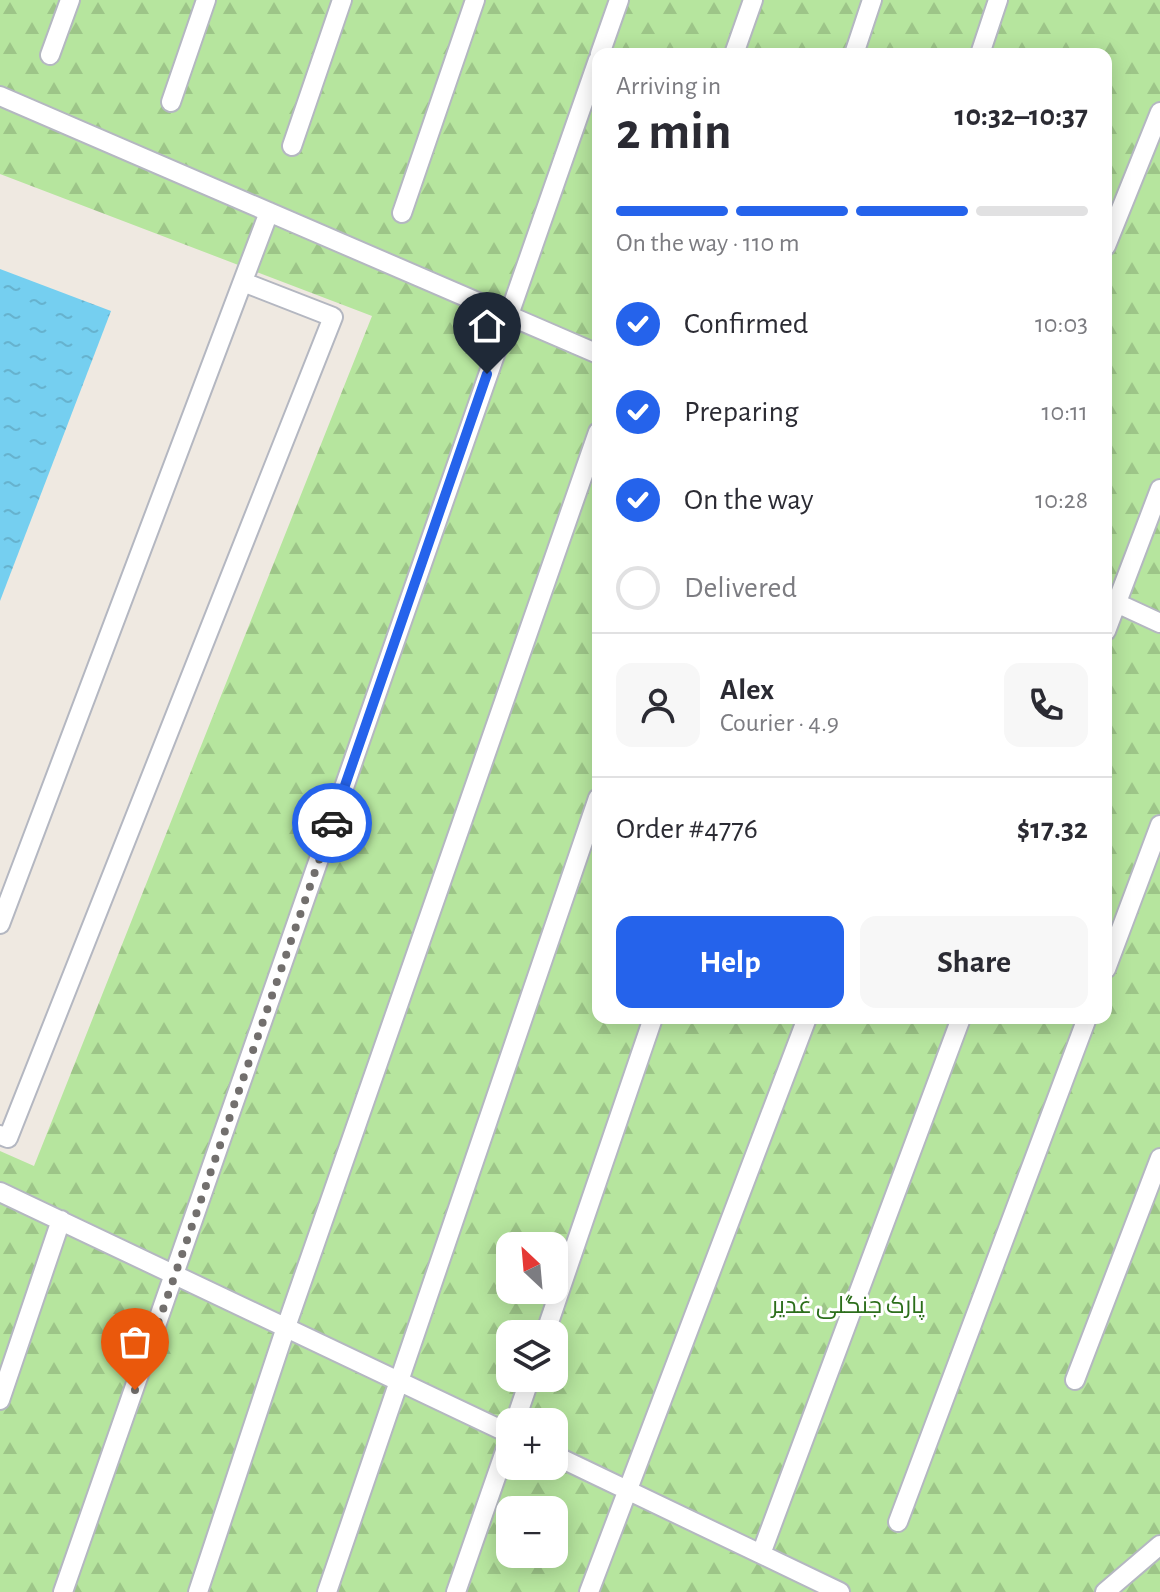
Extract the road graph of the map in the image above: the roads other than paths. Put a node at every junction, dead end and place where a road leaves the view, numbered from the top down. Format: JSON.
{"nodes":[{"id":1,"x":70,"y":0,"type":"edge"},
{"id":2,"x":206,"y":0,"type":"edge"},
{"id":3,"x":342,"y":0,"type":"edge"},
{"id":4,"x":475,"y":0,"type":"edge"},
{"id":5,"x":619,"y":0,"type":"edge"},
{"id":6,"x":753,"y":0,"type":"edge"},
{"id":7,"x":872,"y":0,"type":"edge"},
{"id":8,"x":998,"y":0,"type":"edge"},
{"id":9,"x":602,"y":48,"type":"edge"},
{"id":10,"x":736,"y":48,"type":"edge"},
{"id":11,"x":856,"y":48,"type":"edge"},
{"id":12,"x":982,"y":48,"type":"edge"},
{"id":13,"x":50,"y":55,"type":"dead end"},
{"id":14,"x":592,"y":77,"type":"edge"},
{"id":15,"x":0,"y":96,"type":"edge"},
{"id":16,"x":171,"y":102,"type":"dead end"},
{"id":17,"x":1160,"y":112,"type":"edge"},
{"id":18,"x":292,"y":146,"type":"dead end"},
{"id":19,"x":269,"y":212,"type":"junction"},
{"id":20,"x":402,"y":213,"type":"dead end"},
{"id":21,"x":1112,"y":231,"type":"edge"},
{"id":22,"x":243,"y":282,"type":"junction"},
{"id":23,"x":508,"y":314,"type":"junction"},
{"id":24,"x":592,"y":351,"type":"edge"},
{"id":25,"x":592,"y":449,"type":"edge"},
{"id":26,"x":1160,"y":489,"type":"edge"},
{"id":27,"x":1112,"y":599,"type":"edge"},
{"id":28,"x":1112,"y":601,"type":"edge"},
{"id":29,"x":1160,"y":623,"type":"edge"},
{"id":30,"x":592,"y":816,"type":"edge"},
{"id":31,"x":1160,"y":825,"type":"edge"},
{"id":32,"x":0,"y":924,"type":"edge"},
{"id":33,"x":1112,"y":953,"type":"edge"},
{"id":34,"x":651,"y":1024,"type":"edge"},
{"id":35,"x":805,"y":1024,"type":"edge"},
{"id":36,"x":959,"y":1024,"type":"edge"},
{"id":37,"x":1085,"y":1024,"type":"edge"},
{"id":38,"x":0,"y":1135,"type":"edge"},
{"id":39,"x":1160,"y":1158,"type":"edge"},
{"id":40,"x":0,"y":1192,"type":"edge"},
{"id":41,"x":61,"y":1220,"type":"junction"},
{"id":42,"x":176,"y":1275,"type":"junction"},
{"id":43,"x":550,"y":1320,"type":"edge"},
{"id":44,"x":286,"y":1327,"type":"junction"},
{"id":45,"x":1075,"y":1380,"type":"dead end"},
{"id":46,"x":399,"y":1381,"type":"junction"},
{"id":47,"x":0,"y":1400,"type":"edge"},
{"id":48,"x":496,"y":1429,"type":"edge"},
{"id":49,"x":568,"y":1462,"type":"edge"},
{"id":50,"x":496,"y":1476,"type":"edge"},
{"id":51,"x":628,"y":1490,"type":"junction"},
{"id":52,"x":898,"y":1522,"type":"dead end"},
{"id":53,"x":1160,"y":1545,"type":"edge"},
{"id":54,"x":761,"y":1554,"type":"junction"},
{"id":55,"x":63,"y":1592,"type":"edge"},
{"id":56,"x":198,"y":1592,"type":"edge"},
{"id":57,"x":327,"y":1592,"type":"edge"},
{"id":58,"x":456,"y":1592,"type":"edge"},
{"id":59,"x":589,"y":1592,"type":"edge"},
{"id":60,"x":840,"y":1592,"type":"edge"},
{"id":61,"x":1105,"y":1592,"type":"edge"}],
"edges":[{"from":1,"to":13,"type":"lane"},
{"from":2,"to":16,"type":"lane"},
{"from":3,"to":18,"type":"lane"},
{"from":4,"to":20,"type":"lane"},
{"from":5,"to":9,"type":"lane"},
{"from":6,"to":10,"type":"lane"},
{"from":7,"to":11,"type":"lane"},
{"from":8,"to":12,"type":"lane"},
{"from":14,"to":23,"type":"lane"},
{"from":15,"to":19,"type":"lane"},
{"from":17,"to":21,"type":"lane"},
{"from":19,"to":22,"type":"lane"},
{"from":19,"to":23,"type":"lane"},
{"from":22,"to":32,"type":"lane"},
{"from":22,"to":38,"type":"lane"},
{"from":23,"to":24,"type":"lane"},
{"from":23,"to":42,"type":"lane"},
{"from":25,"to":44,"type":"lane"},
{"from":26,"to":27,"type":"lane"},
{"from":28,"to":29,"type":"lane"},
{"from":30,"to":46,"type":"lane"},
{"from":31,"to":33,"type":"lane"},
{"from":34,"to":43,"type":"lane"},
{"from":35,"to":51,"type":"lane"},
{"from":36,"to":54,"type":"lane"},
{"from":37,"to":52,"type":"lane"},
{"from":39,"to":45,"type":"lane"},
{"from":40,"to":41,"type":"lane"},
{"from":41,"to":42,"type":"lane"},
{"from":41,"to":47,"type":"lane"},
{"from":42,"to":44,"type":"lane"},
{"from":42,"to":55,"type":"lane"},
{"from":44,"to":46,"type":"lane"},
{"from":44,"to":56,"type":"lane"},
{"from":46,"to":48,"type":"lane"},
{"from":46,"to":57,"type":"lane"},
{"from":49,"to":51,"type":"lane"},
{"from":50,"to":58,"type":"lane"},
{"from":51,"to":54,"type":"lane"},
{"from":51,"to":59,"type":"lane"},
{"from":53,"to":61,"type":"lane"},
{"from":54,"to":60,"type":"lane"}]}
